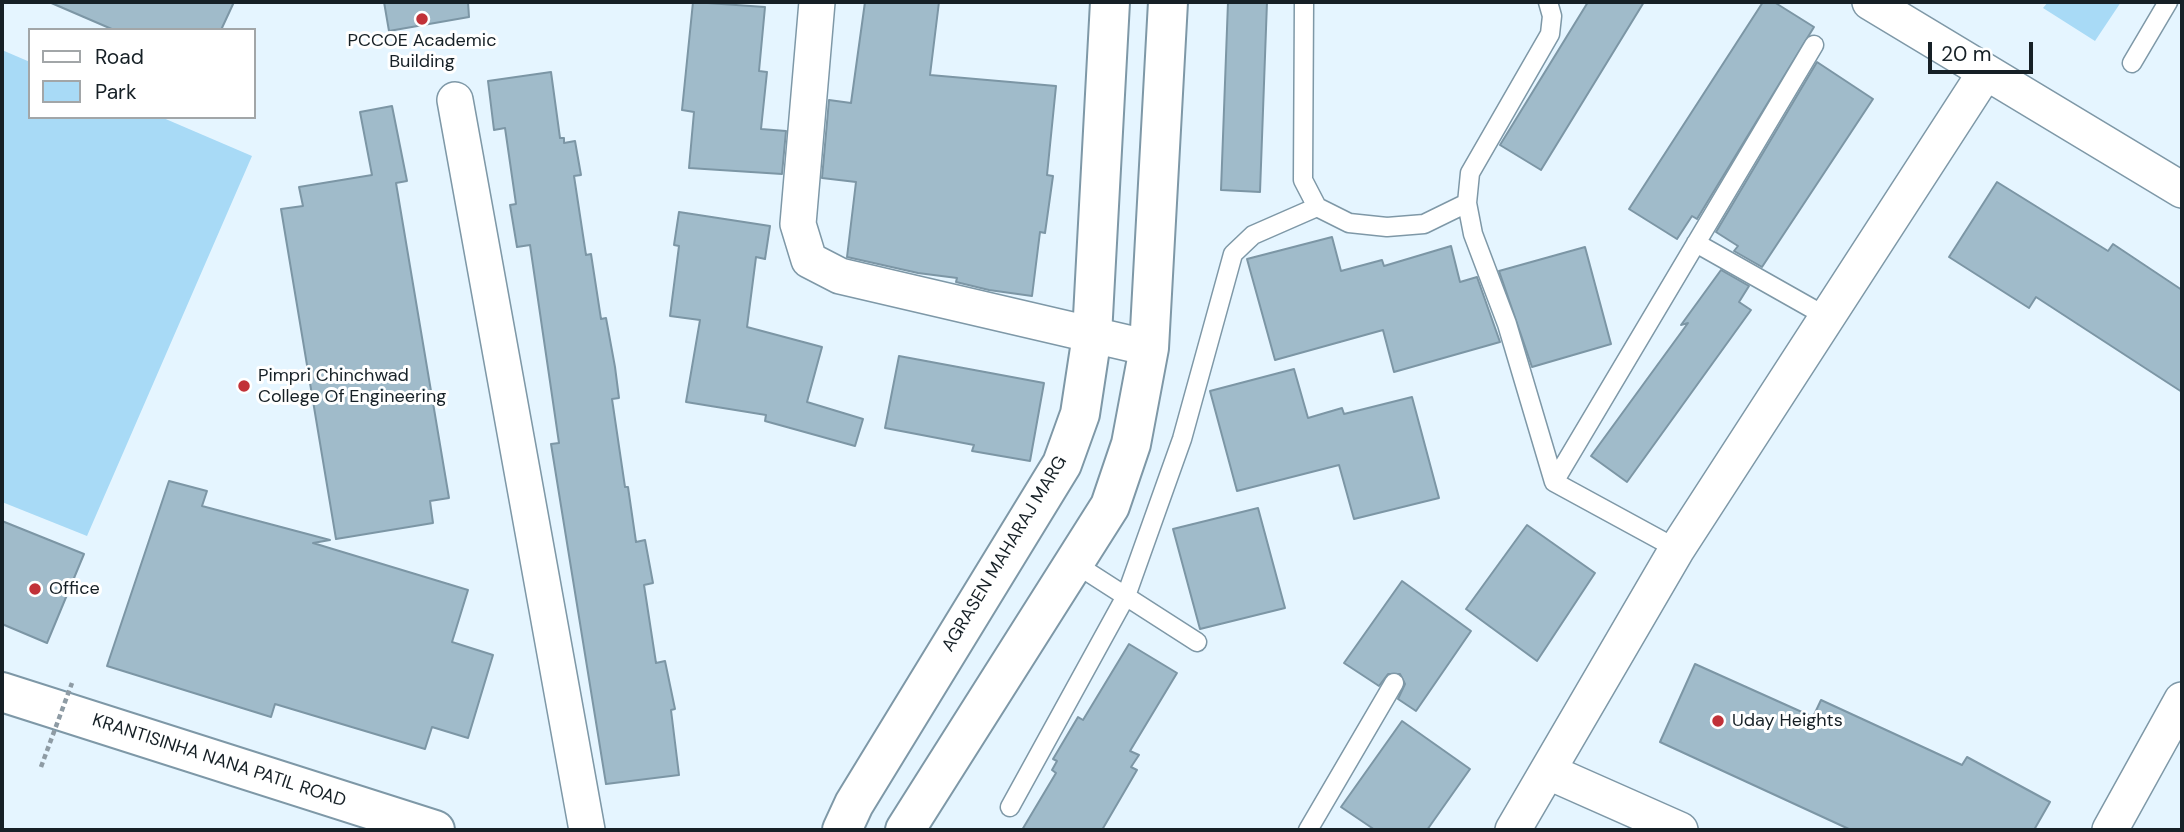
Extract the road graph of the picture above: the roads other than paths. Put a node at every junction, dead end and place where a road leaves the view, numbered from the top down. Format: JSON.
{"nodes":[{"id":1,"x":817,"y":2,"type":"edge"},
{"id":2,"x":1110,"y":2,"type":"edge"},
{"id":3,"x":1168,"y":2,"type":"edge"},
{"id":4,"x":1304,"y":2,"type":"edge"},
{"id":5,"x":1548,"y":2,"type":"edge"},
{"id":6,"x":1870,"y":2,"type":"edge"},
{"id":7,"x":2168,"y":2,"type":"edge"},
{"id":8,"x":1814,"y":45,"type":"dead end"},
{"id":9,"x":2132,"y":63,"type":"dead end"},
{"id":10,"x":1985,"y":73,"type":"junction"},
{"id":11,"x":455,"y":100,"type":"dead end"},
{"id":12,"x":2182,"y":190,"type":"edge"},
{"id":13,"x":1466,"y":203,"type":"junction"},
{"id":14,"x":1317,"y":207,"type":"junction"},
{"id":15,"x":1696,"y":243,"type":"junction"},
{"id":16,"x":1827,"y":317,"type":"junction"},
{"id":17,"x":1091,"y":335,"type":"junction"},
{"id":18,"x":1149,"y":348,"type":"junction"},
{"id":19,"x":1554,"y":482,"type":"junction"},
{"id":20,"x":1677,"y":549,"type":"junction"},
{"id":21,"x":1074,"y":563,"type":"junction"},
{"id":22,"x":1126,"y":596,"type":"junction"},
{"id":23,"x":1197,"y":642,"type":"dead end"},
{"id":24,"x":1394,"y":683,"type":"dead end"},
{"id":25,"x":2,"y":692,"type":"edge"},
{"id":26,"x":2182,"y":700,"type":"edge"},
{"id":27,"x":1549,"y":772,"type":"junction"},
{"id":28,"x":1010,"y":807,"type":"dead end"},
{"id":29,"x":435,"y":830,"type":"edge"},
{"id":30,"x":587,"y":830,"type":"edge"},
{"id":31,"x":842,"y":830,"type":"edge"},
{"id":32,"x":905,"y":830,"type":"edge"},
{"id":33,"x":1308,"y":830,"type":"edge"},
{"id":34,"x":1513,"y":830,"type":"edge"},
{"id":35,"x":1680,"y":830,"type":"edge"},
{"id":36,"x":2110,"y":830,"type":"edge"}],
"edges":[{"from":1,"to":17,"type":"street"},
{"from":2,"to":17,"type":"main road","name":"AGRASEN MAHARAJ MARG"},
{"from":3,"to":18,"type":"main road"},
{"from":4,"to":14,"type":"lane"},
{"from":5,"to":13,"type":"lane"},
{"from":6,"to":10,"type":"street"},
{"from":7,"to":9,"type":"lane"},
{"from":8,"to":15,"type":"lane"},
{"from":10,"to":12,"type":"street"},
{"from":10,"to":16,"type":"street"},
{"from":11,"to":30,"type":"street"},
{"from":13,"to":14,"type":"lane"},
{"from":13,"to":19,"type":"lane"},
{"from":14,"to":22,"type":"lane"},
{"from":15,"to":16,"type":"lane"},
{"from":15,"to":19,"type":"lane"},
{"from":16,"to":20,"type":"street"},
{"from":17,"to":18,"type":"street"},
{"from":17,"to":31,"type":"main road","name":"AGRASEN MAHARAJ MARG"},
{"from":18,"to":21,"type":"main road"},
{"from":19,"to":20,"type":"lane"},
{"from":20,"to":27,"type":"street"},
{"from":21,"to":22,"type":"lane"},
{"from":21,"to":32,"type":"main road"},
{"from":22,"to":23,"type":"lane"},
{"from":22,"to":28,"type":"lane"},
{"from":24,"to":33,"type":"lane"},
{"from":25,"to":29,"type":"main road","name":"KRANTISINHA NANA PATIL ROAD"},
{"from":26,"to":36,"type":"street"},
{"from":27,"to":34,"type":"street"},
{"from":27,"to":35,"type":"street"}]}
